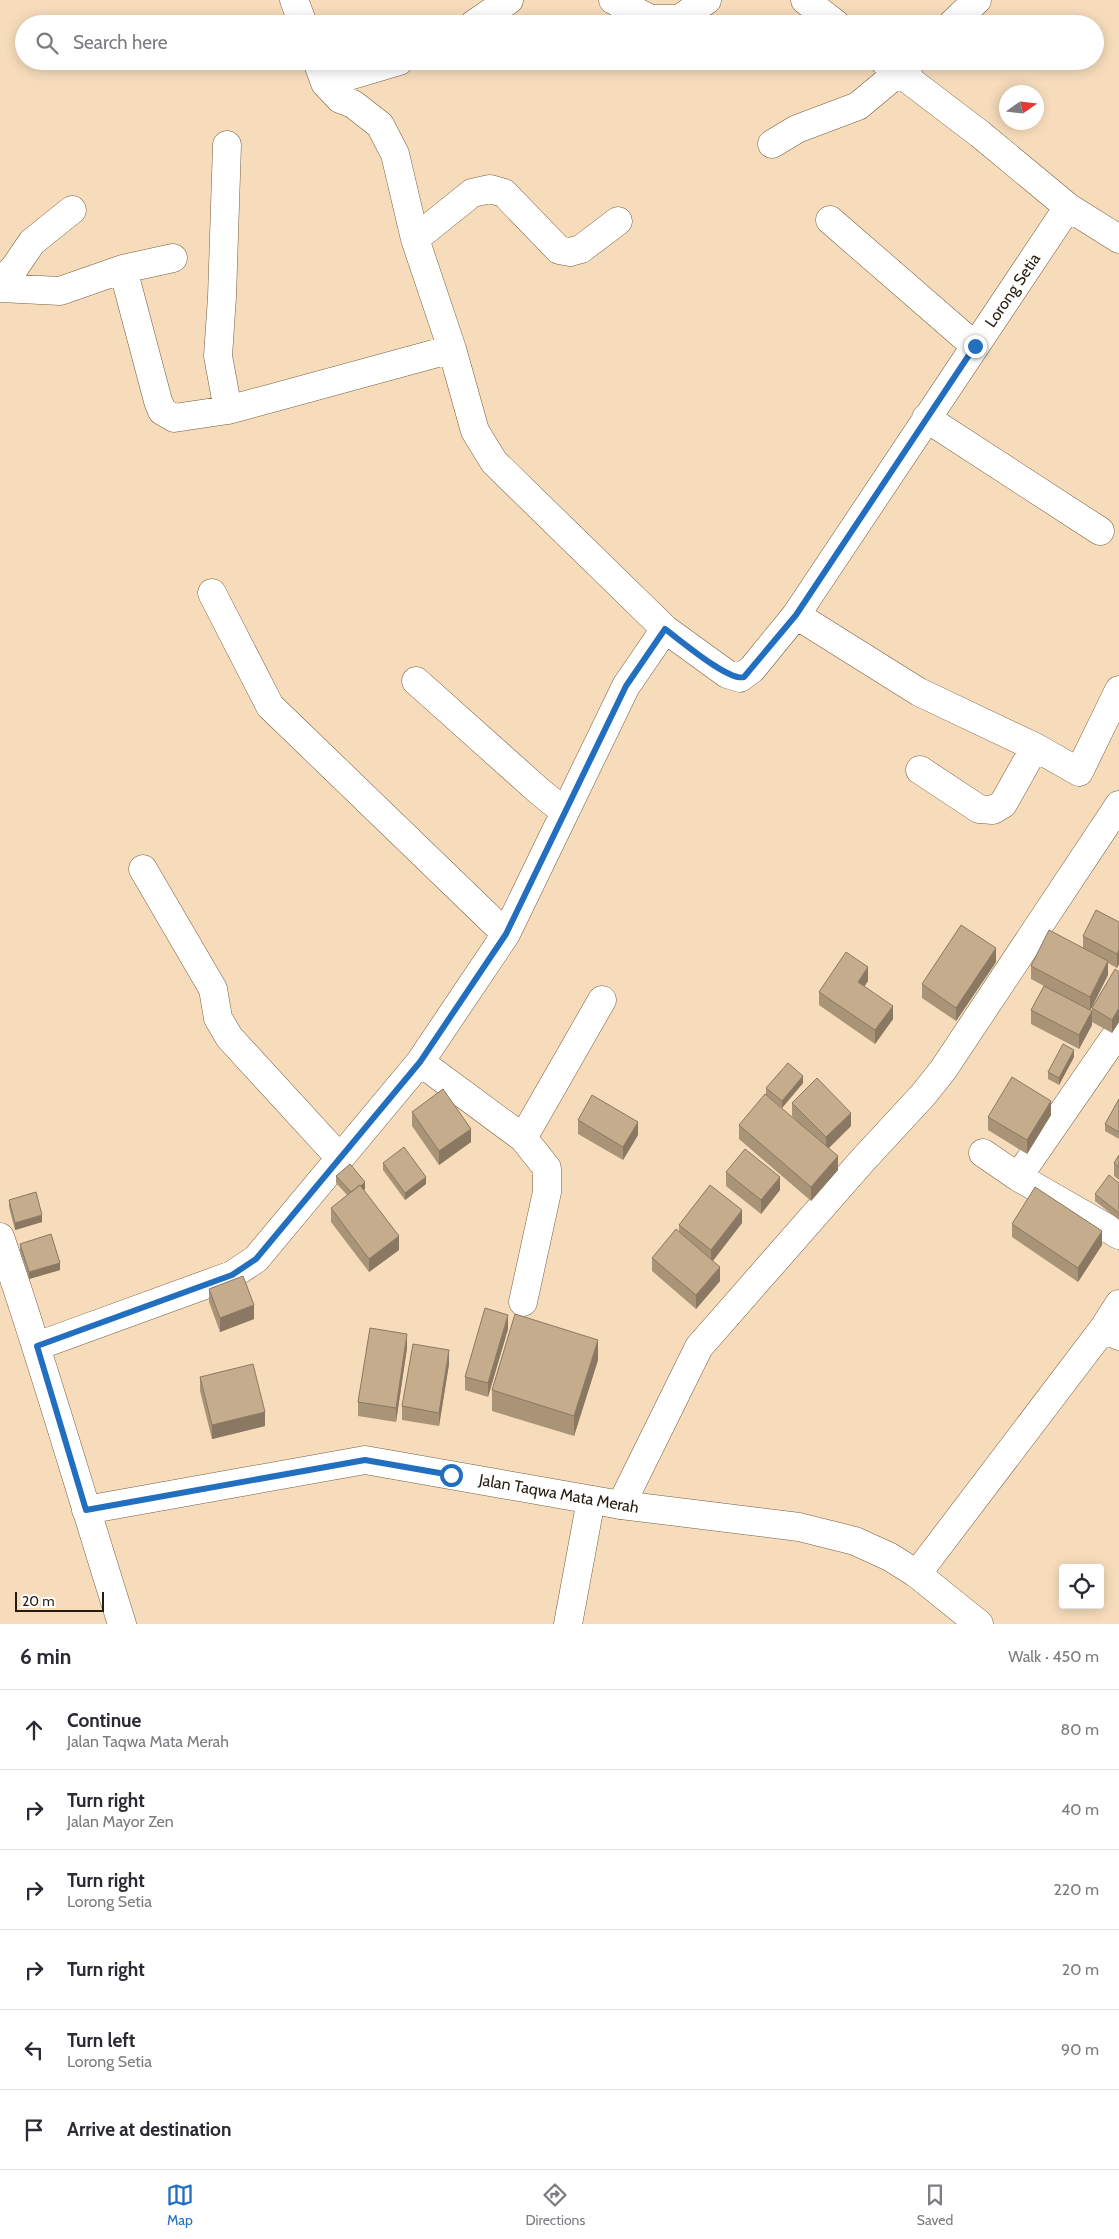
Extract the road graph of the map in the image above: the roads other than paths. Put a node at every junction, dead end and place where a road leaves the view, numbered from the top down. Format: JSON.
{"nodes":[{"id":1,"x":294,"y":0,"type":"edge"},
{"id":2,"x":509,"y":0,"type":"edge"},
{"id":3,"x":613,"y":0,"type":"edge"},
{"id":4,"x":707,"y":0,"type":"edge"},
{"id":5,"x":805,"y":0,"type":"edge"},
{"id":6,"x":976,"y":0,"type":"edge"},
{"id":7,"x":300,"y":15,"type":"edge"},
{"id":8,"x":487,"y":15,"type":"edge"},
{"id":9,"x":643,"y":15,"type":"edge"},
{"id":10,"x":684,"y":15,"type":"edge"},
{"id":11,"x":824,"y":15,"type":"edge"},
{"id":12,"x":961,"y":15,"type":"edge"},
{"id":13,"x":335,"y":70,"type":"edge"},
{"id":14,"x":894,"y":70,"type":"edge"},
{"id":15,"x":905,"y":70,"type":"edge"},
{"id":16,"x":321,"y":72,"type":"edge"},
{"id":17,"x":772,"y":144,"type":"dead end"},
{"id":18,"x":227,"y":145,"type":"dead end"},
{"id":19,"x":1068,"y":207,"type":"junction"},
{"id":20,"x":72,"y":210,"type":"dead end"},
{"id":21,"x":830,"y":220,"type":"dead end"},
{"id":22,"x":618,"y":221,"type":"dead end"},
{"id":23,"x":415,"y":239,"type":"junction"},
{"id":24,"x":1119,"y":239,"type":"edge"},
{"id":25,"x":172,"y":258,"type":"dead end"},
{"id":26,"x":123,"y":269,"type":"junction"},
{"id":27,"x":0,"y":283,"type":"edge"},
{"id":28,"x":0,"y":288,"type":"edge"},
{"id":29,"x":975,"y":346,"type":"junction"},
{"id":30,"x":452,"y":349,"type":"junction"},
{"id":31,"x":228,"y":410,"type":"junction"},
{"id":32,"x":926,"y":418,"type":"junction"},
{"id":33,"x":1100,"y":531,"type":"dead end"},
{"id":34,"x":212,"y":593,"type":"dead end"},
{"id":35,"x":796,"y":615,"type":"junction"},
{"id":36,"x":665,"y":629,"type":"junction"},
{"id":37,"x":416,"y":681,"type":"dead end"},
{"id":38,"x":1119,"y":690,"type":"edge"},
{"id":39,"x":1035,"y":747,"type":"junction"},
{"id":40,"x":920,"y":770,"type":"dead end"},
{"id":41,"x":1119,"y":805,"type":"edge"},
{"id":42,"x":565,"y":812,"type":"junction"},
{"id":43,"x":143,"y":869,"type":"dead end"},
{"id":44,"x":506,"y":934,"type":"junction"},
{"id":45,"x":602,"y":1000,"type":"dead end"},
{"id":46,"x":1119,"y":1031,"type":"edge"},
{"id":47,"x":420,"y":1062,"type":"junction"},
{"id":48,"x":523,"y":1138,"type":"junction"},
{"id":49,"x":983,"y":1153,"type":"dead end"},
{"id":50,"x":340,"y":1158,"type":"junction"},
{"id":51,"x":1018,"y":1177,"type":"junction"},
{"id":52,"x":1119,"y":1235,"type":"edge"},
{"id":53,"x":0,"y":1237,"type":"edge"},
{"id":54,"x":523,"y":1302,"type":"dead end"},
{"id":55,"x":1119,"y":1304,"type":"edge"},
{"id":56,"x":1111,"y":1333,"type":"edge"},
{"id":57,"x":37,"y":1346,"type":"junction"},
{"id":58,"x":591,"y":1500,"type":"junction"},
{"id":59,"x":622,"y":1505,"type":"junction"},
{"id":60,"x":86,"y":1510,"type":"junction"},
{"id":61,"x":917,"y":1574,"type":"junction"},
{"id":62,"x":122,"y":1624,"type":"edge"},
{"id":63,"x":568,"y":1624,"type":"edge"},
{"id":64,"x":979,"y":1624,"type":"edge"}],
"edges":[{"from":1,"to":7,"type":"street"},
{"from":2,"to":8,"type":"street"},
{"from":3,"to":9,"type":"street"},
{"from":4,"to":10,"type":"street"},
{"from":5,"to":11,"type":"street"},
{"from":6,"to":12,"type":"street"},
{"from":13,"to":16,"type":"street"},
{"from":14,"to":17,"type":"street"},
{"from":15,"to":19,"type":"street"},
{"from":16,"to":23,"type":"street"},
{"from":18,"to":31,"type":"street"},
{"from":19,"to":24,"type":"street"},
{"from":19,"to":29,"type":"street","name":"Lorong Setia"},
{"from":20,"to":27,"type":"street"},
{"from":21,"to":29,"type":"street"},
{"from":22,"to":23,"type":"street"},
{"from":23,"to":30,"type":"street"},
{"from":25,"to":26,"type":"street"},
{"from":26,"to":28,"type":"street"},
{"from":26,"to":31,"type":"street"},
{"from":29,"to":32,"type":"street","name":"Lorong Setia"},
{"from":30,"to":31,"type":"street"},
{"from":30,"to":36,"type":"street"},
{"from":32,"to":33,"type":"street"},
{"from":32,"to":35,"type":"street","name":"Lorong Setia"},
{"from":34,"to":44,"type":"street"},
{"from":35,"to":36,"type":"street","name":"Lorong Setia"},
{"from":35,"to":39,"type":"street"},
{"from":36,"to":42,"type":"street"},
{"from":37,"to":42,"type":"street"},
{"from":38,"to":39,"type":"street"},
{"from":39,"to":40,"type":"street"},
{"from":41,"to":59,"type":"street"},
{"from":42,"to":44,"type":"street"},
{"from":43,"to":50,"type":"street"},
{"from":44,"to":47,"type":"street"},
{"from":45,"to":48,"type":"street"},
{"from":46,"to":51,"type":"street"},
{"from":47,"to":48,"type":"street"},
{"from":47,"to":50,"type":"street"},
{"from":48,"to":54,"type":"street"},
{"from":49,"to":51,"type":"street"},
{"from":50,"to":57,"type":"street"},
{"from":51,"to":52,"type":"street"},
{"from":53,"to":57,"type":"street"},
{"from":55,"to":56,"type":"street"},
{"from":56,"to":61,"type":"street"},
{"from":57,"to":60,"type":"street"},
{"from":58,"to":59,"type":"street","name":"Jalan Taqwa Mata Merah"},
{"from":58,"to":60,"type":"street","name":"Jalan Taqwa Mata Merah"},
{"from":58,"to":63,"type":"street"},
{"from":59,"to":61,"type":"street","name":"Jalan Taqwa Mata Merah"},
{"from":60,"to":62,"type":"street"},
{"from":61,"to":64,"type":"street","name":"Jalan Taqwa Mata Merah"}]}
